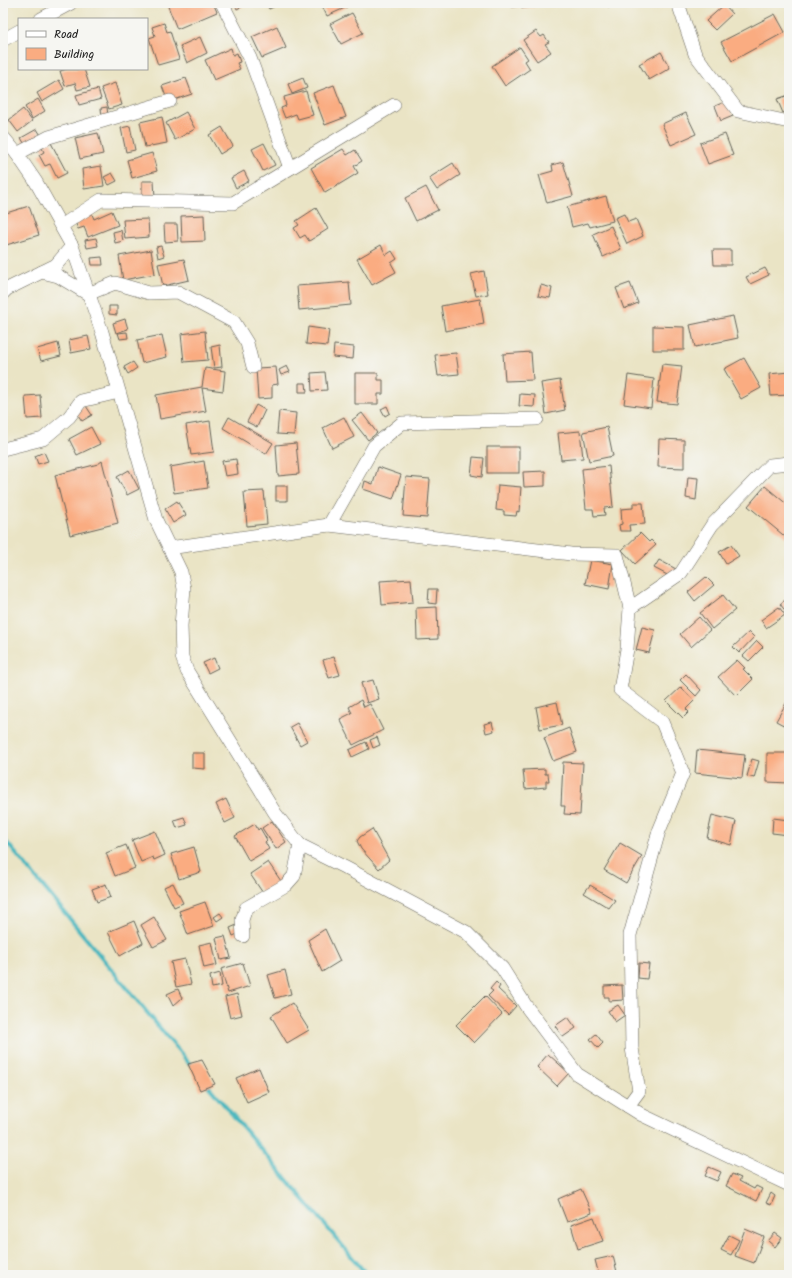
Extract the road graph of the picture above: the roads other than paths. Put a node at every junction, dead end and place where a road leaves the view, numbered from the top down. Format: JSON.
{"nodes":[{"id":1,"x":71,"y":3,"type":"edge"},
{"id":2,"x":222,"y":3,"type":"edge"},
{"id":3,"x":678,"y":3,"type":"edge"},
{"id":4,"x":43,"y":18,"type":"edge"},
{"id":5,"x":18,"y":32,"type":"edge"},
{"id":6,"x":3,"y":40,"type":"edge"},
{"id":7,"x":170,"y":101,"type":"dead end"},
{"id":8,"x":394,"y":105,"type":"dead end"},
{"id":9,"x":789,"y":122,"type":"edge"},
{"id":10,"x":3,"y":137,"type":"edge"},
{"id":11,"x":18,"y":154,"type":"junction"},
{"id":12,"x":290,"y":168,"type":"junction"},
{"id":13,"x":60,"y":226,"type":"junction"},
{"id":14,"x":72,"y":246,"type":"junction"},
{"id":15,"x":42,"y":272,"type":"junction"},
{"id":16,"x":3,"y":293,"type":"edge"},
{"id":17,"x":88,"y":294,"type":"junction"},
{"id":18,"x":252,"y":367,"type":"dead end"},
{"id":19,"x":120,"y":392,"type":"junction"},
{"id":20,"x":537,"y":419,"type":"dead end"},
{"id":21,"x":3,"y":449,"type":"edge"},
{"id":22,"x":789,"y":463,"type":"edge"},
{"id":23,"x":329,"y":525,"type":"junction"},
{"id":24,"x":169,"y":548,"type":"junction"},
{"id":25,"x":630,"y":608,"type":"junction"},
{"id":26,"x":300,"y":844,"type":"junction"},
{"id":27,"x":243,"y":936,"type":"dead end"},
{"id":28,"x":628,"y":1106,"type":"junction"},
{"id":29,"x":789,"y":1185,"type":"edge"}],
"edges":[{"from":1,"to":4,"type":"street"},
{"from":2,"to":12,"type":"street"},
{"from":3,"to":9,"type":"street"},
{"from":5,"to":6,"type":"street"},
{"from":7,"to":11,"type":"street"},
{"from":8,"to":12,"type":"street"},
{"from":10,"to":11,"type":"street"},
{"from":11,"to":13,"type":"street"},
{"from":12,"to":13,"type":"street"},
{"from":13,"to":14,"type":"street"},
{"from":14,"to":15,"type":"street"},
{"from":14,"to":17,"type":"street"},
{"from":15,"to":16,"type":"street"},
{"from":15,"to":17,"type":"street"},
{"from":17,"to":18,"type":"street"},
{"from":17,"to":19,"type":"street"},
{"from":19,"to":21,"type":"street"},
{"from":19,"to":24,"type":"street"},
{"from":20,"to":23,"type":"street"},
{"from":22,"to":25,"type":"street"},
{"from":23,"to":24,"type":"street"},
{"from":23,"to":25,"type":"street"},
{"from":24,"to":26,"type":"street"},
{"from":25,"to":28,"type":"street"},
{"from":26,"to":27,"type":"street"},
{"from":26,"to":28,"type":"street"},
{"from":28,"to":29,"type":"street"}]}
